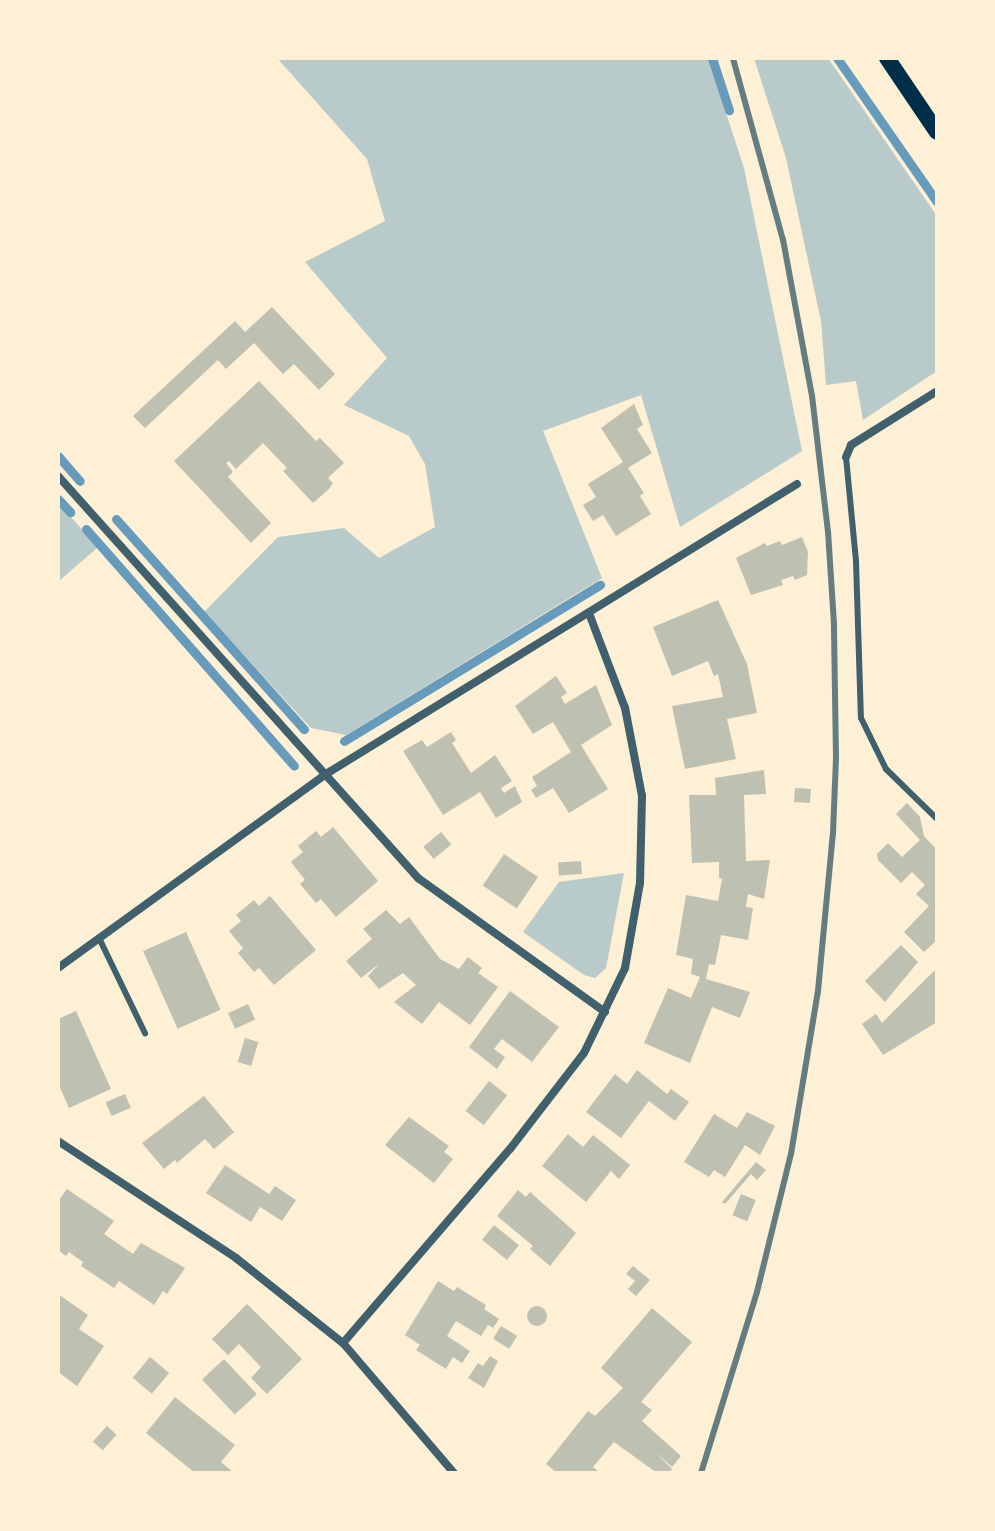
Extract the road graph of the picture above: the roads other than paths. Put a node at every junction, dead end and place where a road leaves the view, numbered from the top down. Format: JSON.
{"nodes":[{"id":1,"x":887,"y":58,"type":"edge"},
{"id":2,"x":937,"y":132,"type":"edge"},
{"id":3,"x":937,"y":391,"type":"edge"},
{"id":4,"x":846,"y":457,"type":"joint"},
{"id":5,"x":58,"y":476,"type":"edge"},
{"id":6,"x":797,"y":484,"type":"dead end"},
{"id":7,"x":589,"y":613,"type":"junction"},
{"id":8,"x":326,"y":774,"type":"junction"},
{"id":9,"x":937,"y":819,"type":"edge"},
{"id":10,"x":99,"y":938,"type":"junction"},
{"id":11,"x":58,"y":968,"type":"edge"},
{"id":12,"x":605,"y":1012,"type":"junction"},
{"id":13,"x":145,"y":1033,"type":"dead end"},
{"id":14,"x":58,"y":1141,"type":"edge"},
{"id":15,"x":343,"y":1343,"type":"junction"},
{"id":16,"x":454,"y":1473,"type":"edge"}],
"edges":[{"from":1,"to":2,"type":"main road"},
{"from":3,"to":4,"type":"street"},
{"from":4,"to":9,"type":"lane"},
{"from":5,"to":8,"type":"street"},
{"from":6,"to":7,"type":"street"},
{"from":7,"to":8,"type":"street"},
{"from":7,"to":12,"type":"street"},
{"from":8,"to":10,"type":"street"},
{"from":8,"to":12,"type":"street"},
{"from":10,"to":11,"type":"street"},
{"from":10,"to":13,"type":"lane"},
{"from":12,"to":15,"type":"street"},
{"from":14,"to":15,"type":"street"},
{"from":15,"to":16,"type":"street"}]}
